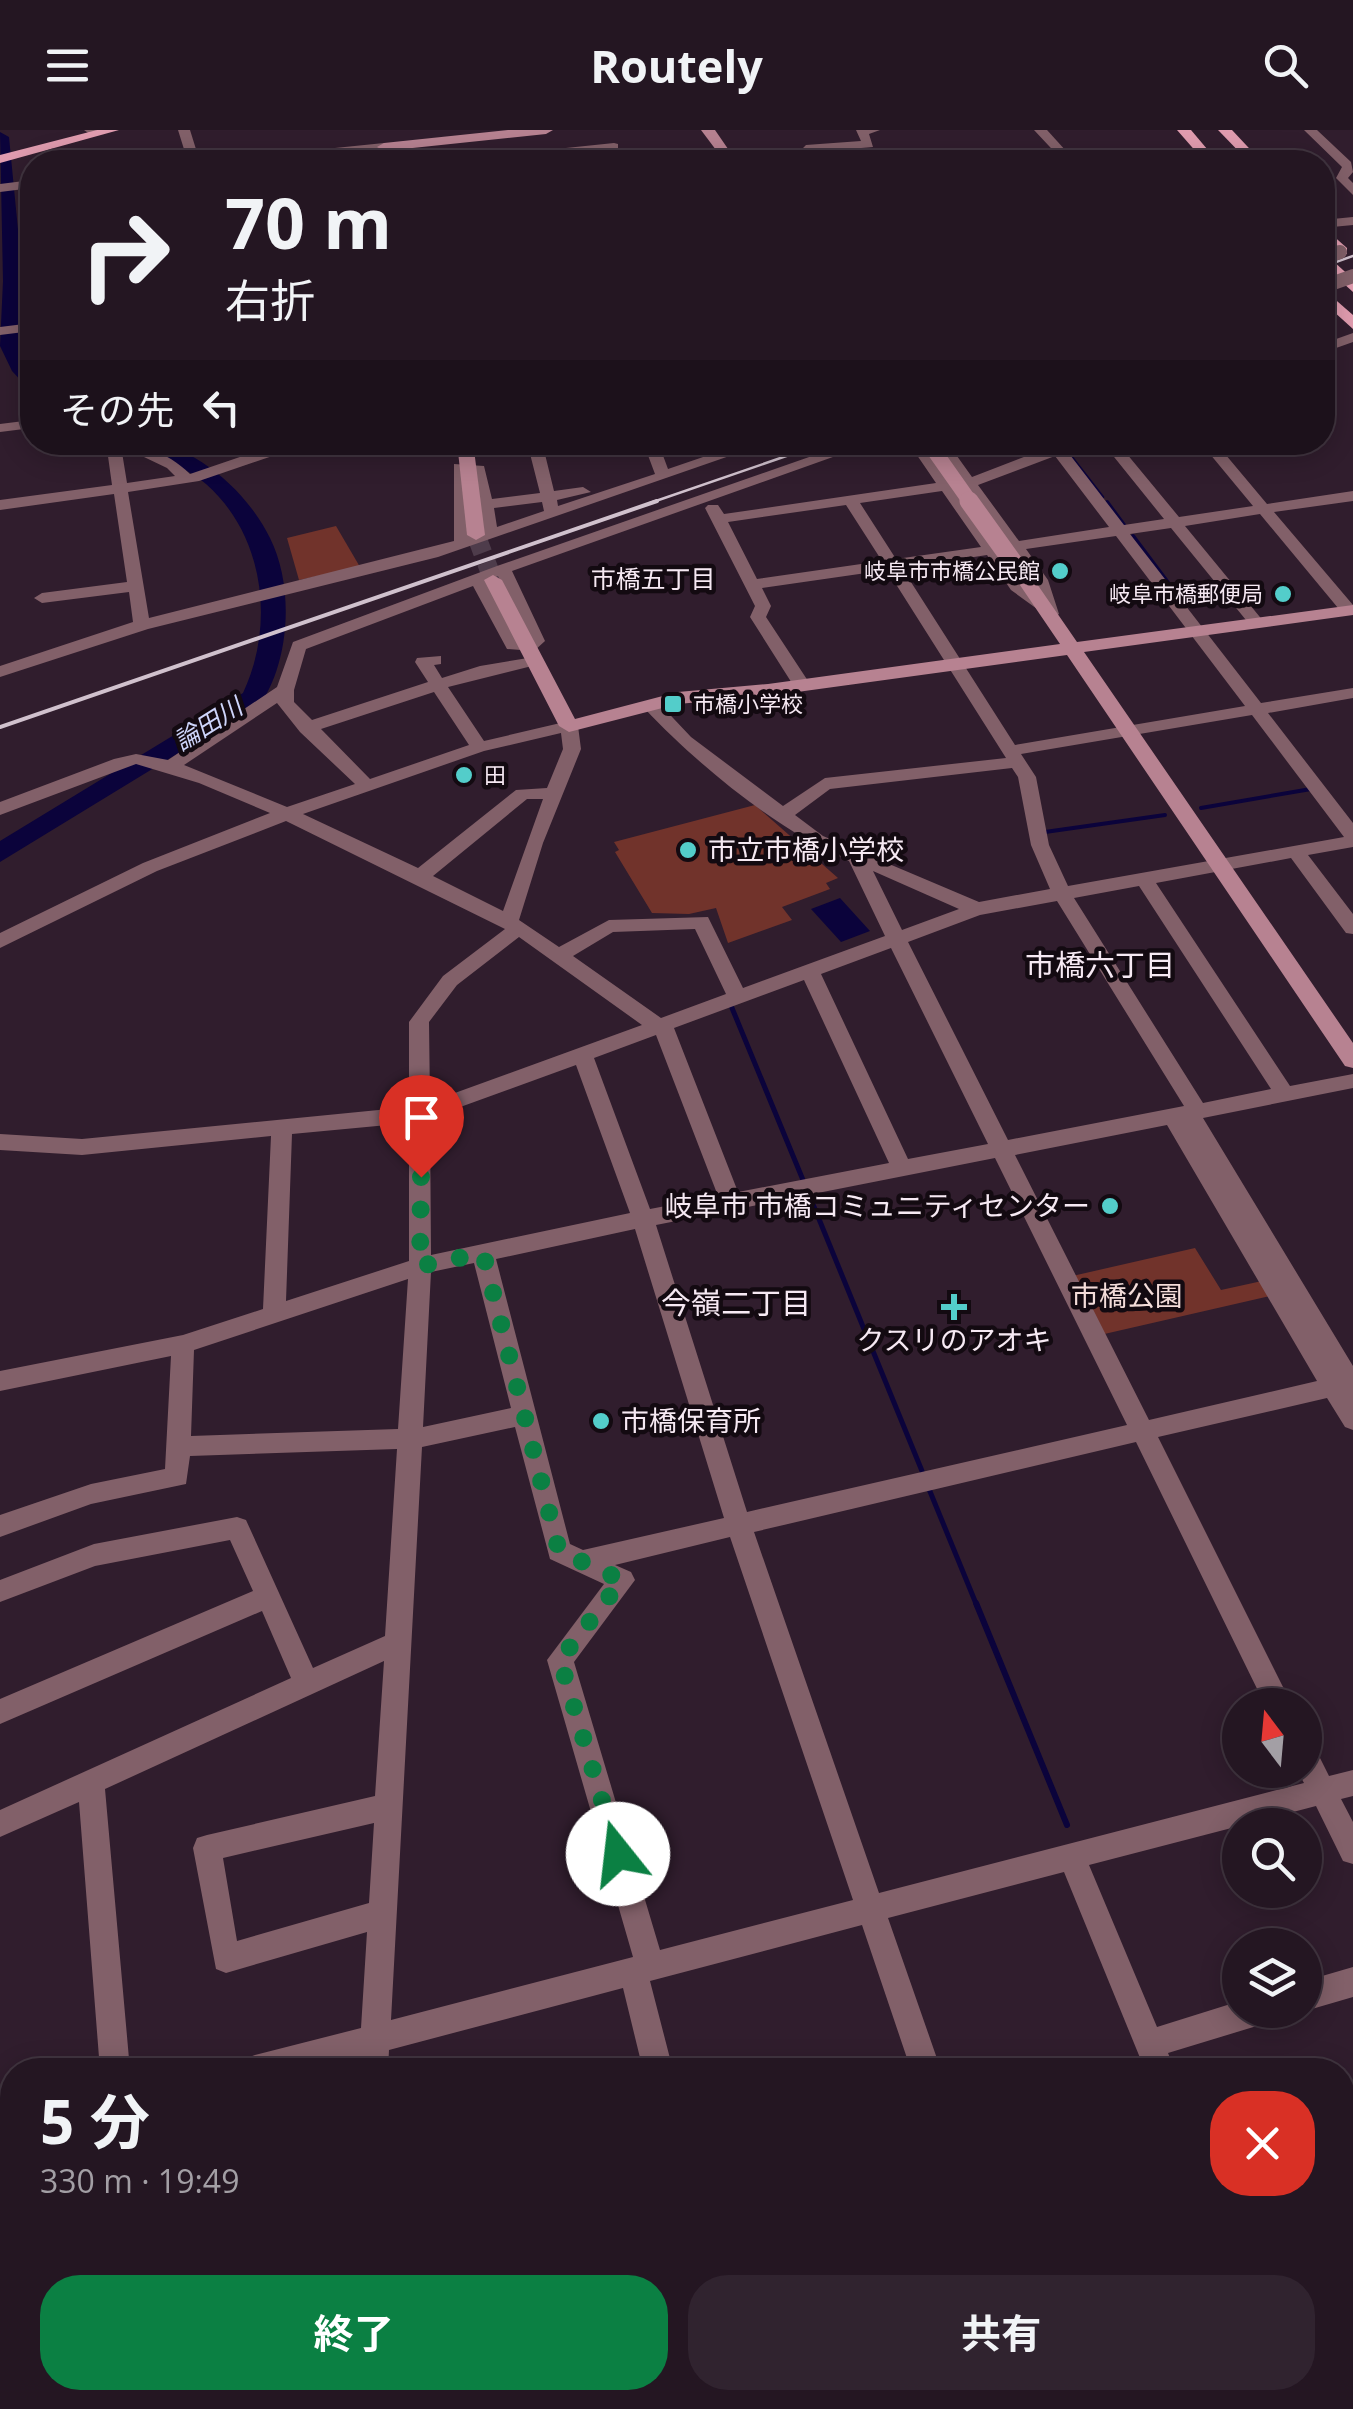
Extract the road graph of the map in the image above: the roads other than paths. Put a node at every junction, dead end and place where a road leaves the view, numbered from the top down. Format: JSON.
{"nodes":[{"id":1,"x":91,"y":130,"type":"edge"},
{"id":2,"x":112,"y":130,"type":"edge"},
{"id":3,"x":379,"y":130,"type":"edge"},
{"id":4,"x":546,"y":130,"type":"edge"},
{"id":5,"x":603,"y":130,"type":"edge"},
{"id":6,"x":874,"y":130,"type":"edge"},
{"id":7,"x":1040,"y":130,"type":"edge"},
{"id":8,"x":1184,"y":130,"type":"edge"},
{"id":9,"x":1195,"y":130,"type":"edge"},
{"id":10,"x":1212,"y":130,"type":"edge"},
{"id":11,"x":1225,"y":130,"type":"edge"},
{"id":12,"x":1310,"y":130,"type":"edge"},
{"id":13,"x":517,"y":133,"type":"junction"},
{"id":14,"x":384,"y":147,"type":"junction"},
{"id":15,"x":614,"y":147,"type":"junction"},
{"id":16,"x":23,"y":150,"type":"edge"},
{"id":17,"x":27,"y":150,"type":"edge"},
{"id":18,"x":355,"y":150,"type":"edge"},
{"id":19,"x":385,"y":150,"type":"edge"},
{"id":20,"x":527,"y":150,"type":"edge"},
{"id":21,"x":594,"y":150,"type":"edge"},
{"id":22,"x":616,"y":150,"type":"edge"},
{"id":23,"x":807,"y":150,"type":"edge"},
{"id":24,"x":1059,"y":150,"type":"edge"},
{"id":25,"x":1201,"y":150,"type":"edge"},
{"id":26,"x":1213,"y":150,"type":"edge"},
{"id":27,"x":1230,"y":150,"type":"edge"},
{"id":28,"x":1244,"y":150,"type":"edge"},
{"id":29,"x":1331,"y":150,"type":"edge"},
{"id":30,"x":1335,"y":154,"type":"edge"},
{"id":31,"x":1353,"y":191,"type":"edge"},
{"id":32,"x":1335,"y":269,"type":"edge"},
{"id":33,"x":1335,"y":288,"type":"edge"},
{"id":34,"x":1353,"y":288,"type":"edge"},
{"id":35,"x":1335,"y":304,"type":"edge"},
{"id":36,"x":1353,"y":307,"type":"edge"},
{"id":37,"x":1353,"y":324,"type":"edge"},
{"id":38,"x":115,"y":455,"type":"edge"},
{"id":39,"x":151,"y":455,"type":"edge"},
{"id":40,"x":262,"y":455,"type":"edge"},
{"id":41,"x":467,"y":455,"type":"edge"},
{"id":42,"x":538,"y":455,"type":"edge"},
{"id":43,"x":655,"y":455,"type":"edge"},
{"id":44,"x":725,"y":455,"type":"edge"},
{"id":45,"x":830,"y":455,"type":"edge"},
{"id":46,"x":924,"y":455,"type":"edge"},
{"id":47,"x":937,"y":455,"type":"edge"},
{"id":48,"x":949,"y":455,"type":"edge"},
{"id":49,"x":1044,"y":455,"type":"edge"},
{"id":50,"x":1062,"y":455,"type":"edge"},
{"id":51,"x":1121,"y":455,"type":"edge"},
{"id":52,"x":1218,"y":455,"type":"edge"},
{"id":53,"x":469,"y":467,"type":"junction"},
{"id":54,"x":663,"y":476,"type":"junction"},
{"id":55,"x":190,"y":478,"type":"junction"},
{"id":56,"x":969,"y":482,"type":"junction"},
{"id":57,"x":946,"y":486,"type":"junction"},
{"id":58,"x":121,"y":489,"type":"junction"},
{"id":59,"x":1353,"y":496,"type":"edge"},
{"id":60,"x":706,"y":498,"type":"junction"},
{"id":61,"x":851,"y":500,"type":"junction"},
{"id":62,"x":0,"y":504,"type":"edge"},
{"id":63,"x":485,"y":505,"type":"junction"},
{"id":64,"x":551,"y":505,"type":"junction"},
{"id":65,"x":1265,"y":509,"type":"junction"},
{"id":66,"x":720,"y":519,"type":"junction"},
{"id":67,"x":1177,"y":523,"type":"junction"},
{"id":68,"x":1121,"y":532,"type":"junction"},
{"id":69,"x":476,"y":537,"type":"junction"},
{"id":70,"x":1016,"y":546,"type":"junction"},
{"id":71,"x":991,"y":550,"type":"junction"},
{"id":72,"x":891,"y":565,"type":"junction"},
{"id":73,"x":491,"y":576,"type":"junction"},
{"id":74,"x":136,"y":586,"type":"junction"},
{"id":75,"x":752,"y":586,"type":"junction"},
{"id":76,"x":42,"y":598,"type":"dead end"},
{"id":77,"x":1352,"y":612,"type":"edge"},
{"id":78,"x":1050,"y":614,"type":"junction"},
{"id":79,"x":1256,"y":622,"type":"junction"},
{"id":80,"x":142,"y":625,"type":"junction"},
{"id":81,"x":1203,"y":629,"type":"junction"},
{"id":82,"x":1069,"y":647,"type":"junction"},
{"id":83,"x":531,"y":654,"type":"junction"},
{"id":84,"x":434,"y":660,"type":"dead end"},
{"id":85,"x":952,"y":664,"type":"junction"},
{"id":86,"x":0,"y":672,"type":"edge"},
{"id":87,"x":438,"y":684,"type":"junction"},
{"id":88,"x":801,"y":684,"type":"junction"},
{"id":89,"x":285,"y":690,"type":"junction"},
{"id":90,"x":1353,"y":692,"type":"edge"},
{"id":91,"x":651,"y":705,"type":"junction"},
{"id":92,"x":1263,"y":708,"type":"junction"},
{"id":93,"x":569,"y":726,"type":"junction"},
{"id":94,"x":306,"y":728,"type":"junction"},
{"id":95,"x":1129,"y":730,"type":"junction"},
{"id":96,"x":479,"y":747,"type":"junction"},
{"id":97,"x":1013,"y":756,"type":"junction"},
{"id":98,"x":169,"y":767,"type":"junction"},
{"id":99,"x":368,"y":786,"type":"junction"},
{"id":100,"x":553,"y":794,"type":"junction"},
{"id":101,"x":0,"y":809,"type":"edge"},
{"id":102,"x":286,"y":814,"type":"junction"},
{"id":103,"x":784,"y":815,"type":"junction"},
{"id":104,"x":1353,"y":816,"type":"edge"},
{"id":105,"x":1353,"y":838,"type":"edge"},
{"id":106,"x":1296,"y":852,"type":"junction"},
{"id":107,"x":855,"y":855,"type":"junction"},
{"id":108,"x":1221,"y":866,"type":"junction"},
{"id":109,"x":418,"y":878,"type":"junction"},
{"id":110,"x":1144,"y":879,"type":"junction"},
{"id":111,"x":1060,"y":892,"type":"junction"},
{"id":112,"x":977,"y":908,"type":"junction"},
{"id":113,"x":514,"y":925,"type":"junction"},
{"id":114,"x":1353,"y":928,"type":"edge"},
{"id":115,"x":896,"y":940,"type":"junction"},
{"id":116,"x":0,"y":941,"type":"edge"},
{"id":117,"x":559,"y":956,"type":"junction"},
{"id":118,"x":810,"y":971,"type":"junction"},
{"id":119,"x":737,"y":997,"type":"junction"},
{"id":120,"x":659,"y":1026,"type":"junction"},
{"id":121,"x":582,"y":1054,"type":"junction"},
{"id":122,"x":1353,"y":1060,"type":"edge"},
{"id":123,"x":1353,"y":1080,"type":"edge"},
{"id":124,"x":1284,"y":1093,"type":"junction"},
{"id":125,"x":420,"y":1114,"type":"junction"},
{"id":126,"x":1187,"y":1114,"type":"junction"},
{"id":127,"x":282,"y":1127,"type":"junction"},
{"id":128,"x":0,"y":1136,"type":"edge"},
{"id":129,"x":1003,"y":1149,"type":"junction"},
{"id":130,"x":902,"y":1169,"type":"junction"},
{"id":131,"x":731,"y":1202,"type":"junction"},
{"id":132,"x":642,"y":1218,"type":"junction"},
{"id":133,"x":483,"y":1253,"type":"junction"},
{"id":134,"x":420,"y":1266,"type":"junction"},
{"id":135,"x":274,"y":1314,"type":"junction"},
{"id":136,"x":183,"y":1344,"type":"junction"},
{"id":137,"x":0,"y":1381,"type":"edge"},
{"id":138,"x":1348,"y":1384,"type":"edge"},
{"id":139,"x":522,"y":1416,"type":"junction"},
{"id":140,"x":1353,"y":1420,"type":"edge"},
{"id":141,"x":1143,"y":1430,"type":"junction"},
{"id":142,"x":410,"y":1439,"type":"junction"},
{"id":143,"x":178,"y":1446,"type":"junction"},
{"id":144,"x":738,"y":1524,"type":"junction"},
{"id":145,"x":0,"y":1526,"type":"edge"},
{"id":146,"x":583,"y":1561,"type":"junction"},
{"id":147,"x":0,"y":1591,"type":"edge"},
{"id":148,"x":268,"y":1597,"type":"junction"},
{"id":149,"x":399,"y":1642,"type":"junction"},
{"id":150,"x":307,"y":1684,"type":"junction"},
{"id":151,"x":1272,"y":1688,"type":"edge"},
{"id":152,"x":0,"y":1712,"type":"edge"},
{"id":153,"x":90,"y":1783,"type":"junction"},
{"id":154,"x":1353,"y":1783,"type":"edge"},
{"id":155,"x":1321,"y":1788,"type":"edge"},
{"id":156,"x":1322,"y":1791,"type":"junction"},
{"id":157,"x":389,"y":1806,"type":"junction"},
{"id":158,"x":0,"y":1824,"type":"edge"},
{"id":159,"x":1353,"y":1851,"type":"edge"},
{"id":160,"x":1071,"y":1855,"type":"junction"},
{"id":161,"x":870,"y":1906,"type":"junction"},
{"id":162,"x":382,"y":1913,"type":"junction"},
{"id":163,"x":642,"y":1968,"type":"junction"},
{"id":164,"x":1353,"y":1982,"type":"edge"},
{"id":165,"x":1322,"y":1991,"type":"edge"},
{"id":166,"x":1222,"y":2027,"type":"edge"},
{"id":167,"x":374,"y":2039,"type":"junction"},
{"id":168,"x":1155,"y":2057,"type":"edge"},
{"id":169,"x":114,"y":2058,"type":"edge"},
{"id":170,"x":301,"y":2058,"type":"edge"},
{"id":171,"x":373,"y":2058,"type":"edge"},
{"id":172,"x":656,"y":2058,"type":"edge"},
{"id":173,"x":922,"y":2058,"type":"edge"}],
"edges":[{"from":1,"to":16,"type":"main road"},
{"from":2,"to":17,"type":"main road"},
{"from":3,"to":14,"type":"street"},
{"from":4,"to":13,"type":"street"},
{"from":5,"to":15,"type":"street"},
{"from":6,"to":23,"type":"street"},
{"from":7,"to":24,"type":"street"},
{"from":8,"to":25,"type":"main road"},
{"from":9,"to":26,"type":"main road"},
{"from":10,"to":27,"type":"main road"},
{"from":11,"to":28,"type":"main road"},
{"from":12,"to":29,"type":"street"},
{"from":13,"to":14,"type":"street"},
{"from":13,"to":20,"type":"street"},
{"from":14,"to":18,"type":"street"},
{"from":14,"to":19,"type":"street"},
{"from":15,"to":21,"type":"street"},
{"from":15,"to":22,"type":"street"},
{"from":30,"to":31,"type":"street"},
{"from":32,"to":34,"type":"main road"},
{"from":33,"to":36,"type":"main road"},
{"from":35,"to":37,"type":"main road"},
{"from":38,"to":58,"type":"street"},
{"from":39,"to":55,"type":"street"},
{"from":40,"to":55,"type":"street"},
{"from":41,"to":53,"type":"street"},
{"from":42,"to":64,"type":"street"},
{"from":43,"to":54,"type":"street"},
{"from":44,"to":54,"type":"street"},
{"from":45,"to":60,"type":"street"},
{"from":46,"to":57,"type":"street"},
{"from":47,"to":78,"type":"street","bridge":true},
{"from":48,"to":56,"type":"street"},
{"from":49,"to":56,"type":"street"},
{"from":50,"to":68,"type":"street"},
{"from":51,"to":67,"type":"street"},
{"from":52,"to":65,"type":"street"},
{"from":53,"to":63,"type":"street"},
{"from":53,"to":69,"type":"street"},
{"from":54,"to":64,"type":"street"},
{"from":55,"to":58,"type":"street"},
{"from":56,"to":57,"type":"street"},
{"from":56,"to":70,"type":"street"},
{"from":57,"to":61,"type":"street"},
{"from":57,"to":71,"type":"street"},
{"from":58,"to":62,"type":"street"},
{"from":58,"to":74,"type":"street"},
{"from":59,"to":65,"type":"street"},
{"from":60,"to":66,"type":"street"},
{"from":60,"to":73,"type":"street"},
{"from":61,"to":66,"type":"street"},
{"from":61,"to":72,"type":"street"},
{"from":63,"to":64,"type":"street"},
{"from":63,"to":69,"type":"street"},
{"from":64,"to":69,"type":"street"},
{"from":65,"to":67,"type":"street"},
{"from":65,"to":77,"type":"street"},
{"from":66,"to":75,"type":"street"},
{"from":67,"to":68,"type":"street"},
{"from":67,"to":79,"type":"street"},
{"from":68,"to":70,"type":"street"},
{"from":68,"to":81,"type":"street"},
{"from":69,"to":80,"type":"street"},
{"from":70,"to":78,"type":"street"},
{"from":71,"to":72,"type":"street"},
{"from":71,"to":78,"type":"street"},
{"from":72,"to":75,"type":"street"},
{"from":72,"to":85,"type":"street"},
{"from":73,"to":83,"type":"street"},
{"from":73,"to":89,"type":"street"},
{"from":74,"to":76,"type":"street"},
{"from":74,"to":80,"type":"street"},
{"from":75,"to":88,"type":"street"},
{"from":77,"to":79,"type":"street"},
{"from":78,"to":82,"type":"street"},
{"from":79,"to":81,"type":"street"},
{"from":80,"to":86,"type":"street"},
{"from":81,"to":82,"type":"street"},
{"from":81,"to":92,"type":"street"},
{"from":82,"to":85,"type":"street"},
{"from":82,"to":95,"type":"street"},
{"from":83,"to":87,"type":"street"},
{"from":83,"to":93,"type":"street"},
{"from":84,"to":87,"type":"street"},
{"from":85,"to":88,"type":"street"},
{"from":85,"to":97,"type":"street"},
{"from":87,"to":94,"type":"street"},
{"from":87,"to":96,"type":"street"},
{"from":88,"to":91,"type":"street"},
{"from":89,"to":94,"type":"street"},
{"from":89,"to":98,"type":"street"},
{"from":90,"to":92,"type":"street"},
{"from":91,"to":93,"type":"street"},
{"from":91,"to":103,"type":"street"},
{"from":92,"to":95,"type":"street"},
{"from":92,"to":104,"type":"street"},
{"from":92,"to":105,"type":"street"},
{"from":93,"to":96,"type":"street"},
{"from":93,"to":100,"type":"street"},
{"from":94,"to":99,"type":"street"},
{"from":95,"to":97,"type":"street"},
{"from":95,"to":108,"type":"street"},
{"from":96,"to":99,"type":"street"},
{"from":97,"to":103,"type":"street"},
{"from":97,"to":111,"type":"street"},
{"from":98,"to":101,"type":"street"},
{"from":98,"to":102,"type":"street"},
{"from":99,"to":102,"type":"street"},
{"from":100,"to":109,"type":"street"},
{"from":100,"to":113,"type":"street"},
{"from":102,"to":109,"type":"street"},
{"from":102,"to":116,"type":"street"},
{"from":103,"to":107,"type":"street"},
{"from":105,"to":106,"type":"street"},
{"from":106,"to":108,"type":"street"},
{"from":106,"to":114,"type":"street"},
{"from":107,"to":112,"type":"street"},
{"from":107,"to":115,"type":"street"},
{"from":108,"to":110,"type":"street"},
{"from":108,"to":122,"type":"street"},
{"from":109,"to":113,"type":"street"},
{"from":110,"to":111,"type":"street"},
{"from":110,"to":124,"type":"street"},
{"from":111,"to":112,"type":"street"},
{"from":111,"to":126,"type":"street"},
{"from":112,"to":115,"type":"street"},
{"from":113,"to":117,"type":"street"},
{"from":113,"to":125,"type":"street"},
{"from":115,"to":118,"type":"street"},
{"from":115,"to":129,"type":"street"},
{"from":117,"to":119,"type":"street"},
{"from":117,"to":120,"type":"street"},
{"from":118,"to":119,"type":"street"},
{"from":118,"to":130,"type":"street"},
{"from":119,"to":120,"type":"street"},
{"from":120,"to":121,"type":"street"},
{"from":120,"to":131,"type":"street"},
{"from":121,"to":125,"type":"street"},
{"from":121,"to":132,"type":"street"},
{"from":123,"to":124,"type":"street"},
{"from":124,"to":126,"type":"street"},
{"from":125,"to":127,"type":"street"},
{"from":125,"to":134,"type":"street"},
{"from":126,"to":129,"type":"street"},
{"from":126,"to":138,"type":"street"},
{"from":127,"to":128,"type":"street"},
{"from":127,"to":135,"type":"street"},
{"from":129,"to":130,"type":"street"},
{"from":129,"to":141,"type":"street"},
{"from":130,"to":131,"type":"street"},
{"from":131,"to":132,"type":"street"},
{"from":132,"to":133,"type":"street"},
{"from":132,"to":144,"type":"street"},
{"from":133,"to":134,"type":"street"},
{"from":133,"to":139,"type":"street"},
{"from":134,"to":135,"type":"street"},
{"from":134,"to":142,"type":"street"},
{"from":135,"to":136,"type":"street"},
{"from":136,"to":137,"type":"street"},
{"from":136,"to":143,"type":"street"},
{"from":138,"to":140,"type":"street"},
{"from":138,"to":141,"type":"street"},
{"from":139,"to":142,"type":"street"},
{"from":139,"to":146,"type":"street"},
{"from":141,"to":144,"type":"street"},
{"from":141,"to":151,"type":"street"},
{"from":142,"to":143,"type":"street"},
{"from":142,"to":149,"type":"street"},
{"from":143,"to":145,"type":"street"},
{"from":144,"to":146,"type":"street"},
{"from":144,"to":161,"type":"street"},
{"from":146,"to":163,"type":"street"},
{"from":147,"to":148,"type":"street"},
{"from":148,"to":150,"type":"street"},
{"from":148,"to":152,"type":"street"},
{"from":149,"to":150,"type":"street"},
{"from":149,"to":157,"type":"street"},
{"from":150,"to":153,"type":"street"},
{"from":153,"to":158,"type":"street"},
{"from":153,"to":169,"type":"street"},
{"from":154,"to":156,"type":"street"},
{"from":155,"to":156,"type":"street"},
{"from":156,"to":159,"type":"street"},
{"from":156,"to":160,"type":"street"},
{"from":157,"to":162,"type":"street"},
{"from":157,"to":162,"type":"street"},
{"from":160,"to":161,"type":"street"},
{"from":160,"to":168,"type":"street"},
{"from":161,"to":163,"type":"street"},
{"from":161,"to":173,"type":"street"},
{"from":162,"to":167,"type":"street"},
{"from":163,"to":167,"type":"street"},
{"from":163,"to":172,"type":"street"},
{"from":164,"to":165,"type":"street"},
{"from":166,"to":168,"type":"street"},
{"from":167,"to":170,"type":"street"},
{"from":167,"to":171,"type":"street"}]}
